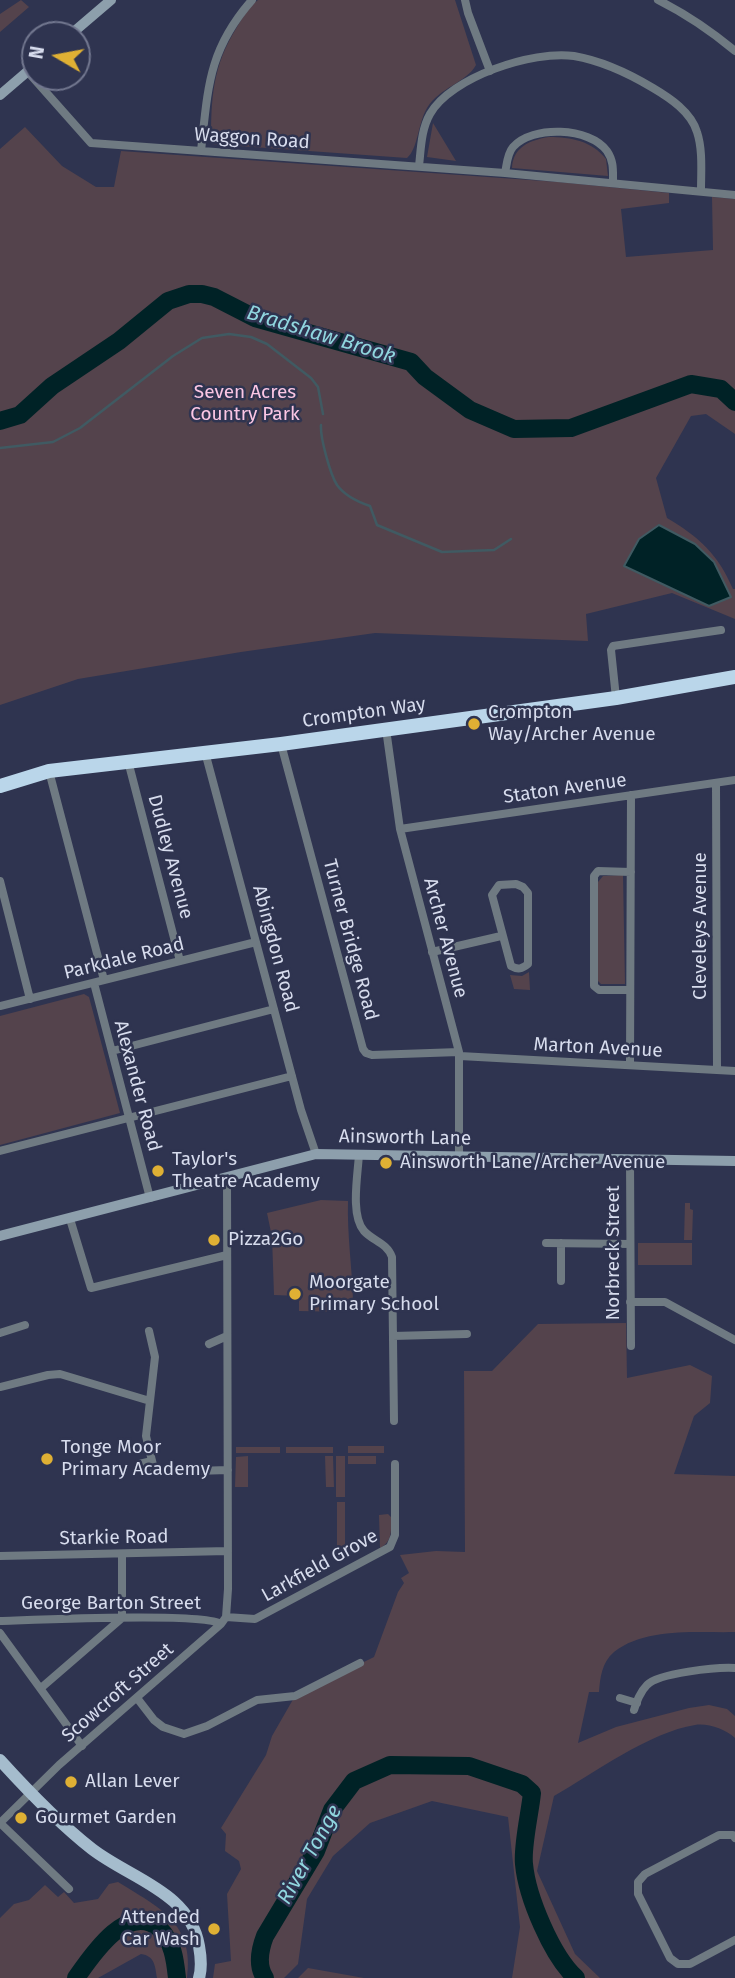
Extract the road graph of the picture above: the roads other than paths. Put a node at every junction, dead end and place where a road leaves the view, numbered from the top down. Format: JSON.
{"nodes":[{"id":1,"x":111,"y":0,"type":"edge"},
{"id":2,"x":252,"y":0,"type":"edge"},
{"id":3,"x":465,"y":0,"type":"edge"},
{"id":4,"x":658,"y":0,"type":"edge"},
{"id":5,"x":86,"y":21,"type":"edge"},
{"id":6,"x":735,"y":51,"type":"edge"},
{"id":7,"x":490,"y":71,"type":"junction"},
{"id":8,"x":21,"y":77,"type":"edge"},
{"id":9,"x":49,"y":91,"type":"edge"},
{"id":10,"x":0,"y":95,"type":"edge"},
{"id":11,"x":201,"y":151,"type":"junction"},
{"id":12,"x":419,"y":166,"type":"junction"},
{"id":13,"x":505,"y":173,"type":"junction"},
{"id":14,"x":613,"y":183,"type":"junction"},
{"id":15,"x":701,"y":191,"type":"junction"},
{"id":16,"x":735,"y":195,"type":"edge"},
{"id":17,"x":721,"y":630,"type":"dead end"},
{"id":18,"x":735,"y":677,"type":"edge"},
{"id":19,"x":616,"y":698,"type":"junction"},
{"id":20,"x":386,"y":729,"type":"junction"},
{"id":21,"x":281,"y":744,"type":"junction"},
{"id":22,"x":205,"y":752,"type":"junction"},
{"id":23,"x":128,"y":761,"type":"junction"},
{"id":24,"x":49,"y":771,"type":"junction"},
{"id":25,"x":735,"y":780,"type":"edge"},
{"id":26,"x":716,"y":783,"type":"junction"},
{"id":27,"x":0,"y":786,"type":"edge"},
{"id":28,"x":631,"y":795,"type":"junction"},
{"id":29,"x":400,"y":829,"type":"junction"},
{"id":30,"x":631,"y":872,"type":"junction"},
{"id":31,"x":0,"y":881,"type":"edge"},
{"id":32,"x":501,"y":936,"type":"junction"},
{"id":33,"x":257,"y":942,"type":"junction"},
{"id":34,"x":432,"y":952,"type":"junction"},
{"id":35,"x":180,"y":961,"type":"junction"},
{"id":36,"x":104,"y":981,"type":"junction"},
{"id":37,"x":94,"y":983,"type":"junction"},
{"id":38,"x":631,"y":990,"type":"junction"},
{"id":39,"x":30,"y":999,"type":"junction"},
{"id":40,"x":0,"y":1006,"type":"edge"},
{"id":41,"x":274,"y":1009,"type":"junction"},
{"id":42,"x":112,"y":1051,"type":"junction"},
{"id":43,"x":459,"y":1054,"type":"junction"},
{"id":44,"x":630,"y":1065,"type":"junction"},
{"id":45,"x":717,"y":1070,"type":"junction"},
{"id":46,"x":735,"y":1071,"type":"edge"},
{"id":47,"x":292,"y":1076,"type":"junction"},
{"id":48,"x":129,"y":1117,"type":"junction"},
{"id":49,"x":0,"y":1151,"type":"edge"},
{"id":50,"x":316,"y":1154,"type":"junction"},
{"id":51,"x":359,"y":1154,"type":"junction"},
{"id":52,"x":459,"y":1156,"type":"junction"},
{"id":53,"x":630,"y":1160,"type":"junction"},
{"id":54,"x":735,"y":1161,"type":"edge"},
{"id":55,"x":227,"y":1177,"type":"junction"},
{"id":56,"x":150,"y":1198,"type":"junction"},
{"id":57,"x":70,"y":1219,"type":"junction"},
{"id":58,"x":0,"y":1236,"type":"edge"},
{"id":59,"x":545,"y":1243,"type":"dead end"},
{"id":60,"x":561,"y":1243,"type":"junction"},
{"id":61,"x":630,"y":1244,"type":"junction"},
{"id":62,"x":227,"y":1255,"type":"junction"},
{"id":63,"x":561,"y":1282,"type":"dead end"},
{"id":64,"x":631,"y":1302,"type":"junction"},
{"id":65,"x":25,"y":1325,"type":"dead end"},
{"id":66,"x":149,"y":1331,"type":"dead end"},
{"id":67,"x":0,"y":1333,"type":"edge"},
{"id":68,"x":467,"y":1334,"type":"dead end"},
{"id":69,"x":227,"y":1336,"type":"junction"},
{"id":70,"x":393,"y":1336,"type":"junction"},
{"id":71,"x":735,"y":1340,"type":"edge"},
{"id":72,"x":209,"y":1344,"type":"dead end"},
{"id":73,"x":631,"y":1346,"type":"dead end"},
{"id":74,"x":0,"y":1387,"type":"edge"},
{"id":75,"x":3,"y":1399,"type":"dead end"},
{"id":76,"x":150,"y":1401,"type":"junction"},
{"id":77,"x":394,"y":1421,"type":"dead end"},
{"id":78,"x":139,"y":1464,"type":"dead end"},
{"id":79,"x":394,"y":1464,"type":"dead end"},
{"id":80,"x":228,"y":1470,"type":"junction"},
{"id":81,"x":195,"y":1471,"type":"dead end"},
{"id":82,"x":228,"y":1551,"type":"junction"},
{"id":83,"x":122,"y":1554,"type":"junction"},
{"id":84,"x":0,"y":1556,"type":"edge"},
{"id":85,"x":122,"y":1618,"type":"junction"},
{"id":86,"x":0,"y":1620,"type":"edge"},
{"id":87,"x":223,"y":1620,"type":"junction"},
{"id":88,"x":0,"y":1633,"type":"edge"},
{"id":89,"x":341,"y":1661,"type":"dead end"},
{"id":90,"x":360,"y":1663,"type":"dead end"},
{"id":91,"x":735,"y":1668,"type":"edge"},
{"id":92,"x":346,"y":1670,"type":"junction"},
{"id":93,"x":41,"y":1688,"type":"junction"},
{"id":94,"x":137,"y":1698,"type":"junction"},
{"id":95,"x":620,"y":1698,"type":"dead end"},
{"id":96,"x":82,"y":1746,"type":"junction"},
{"id":97,"x":0,"y":1760,"type":"edge"},
{"id":98,"x":30,"y":1793,"type":"junction"},
{"id":99,"x":0,"y":1823,"type":"edge"},
{"id":100,"x":735,"y":1838,"type":"edge"},
{"id":101,"x":63,"y":1886,"type":"dead end"},
{"id":102,"x":735,"y":1940,"type":"edge"},
{"id":103,"x":198,"y":1978,"type":"edge"}],
"edges":[{"from":1,"to":5,"type":"main road"},
{"from":2,"to":11,"type":"street"},
{"from":3,"to":7,"type":"street"},
{"from":4,"to":6,"type":"street"},
{"from":7,"to":12,"type":"street"},
{"from":7,"to":15,"type":"street"},
{"from":8,"to":10,"type":"main road"},
{"from":9,"to":11,"type":"street","name":"Waggon Road"},
{"from":11,"to":12,"type":"street","name":"Waggon Road"},
{"from":12,"to":13,"type":"street","name":"Waggon Road"},
{"from":13,"to":14,"type":"street","name":"Waggon Road"},
{"from":13,"to":14,"type":"street"},
{"from":14,"to":15,"type":"street","name":"Waggon Road"},
{"from":15,"to":16,"type":"street","name":"Waggon Road"},
{"from":17,"to":19,"type":"street"},
{"from":18,"to":19,"type":"highway","name":"Crompton Way"},
{"from":19,"to":20,"type":"highway","name":"Crompton Way"},
{"from":20,"to":21,"type":"highway","name":"Crompton Way"},
{"from":20,"to":29,"type":"street","name":"Archer Avenue"},
{"from":21,"to":22,"type":"highway","name":"Crompton Way"},
{"from":21,"to":43,"type":"street","name":"Turner Bridge Road"},
{"from":22,"to":23,"type":"highway","name":"Crompton Way"},
{"from":22,"to":33,"type":"street","name":"Abingdon Road"},
{"from":23,"to":24,"type":"highway","name":"Crompton Way"},
{"from":23,"to":35,"type":"street","name":"Dudley Avenue"},
{"from":24,"to":27,"type":"highway","name":"Crompton Way"},
{"from":24,"to":36,"type":"street"},
{"from":25,"to":26,"type":"street","name":"Staton Avenue"},
{"from":26,"to":28,"type":"street","name":"Staton Avenue"},
{"from":26,"to":45,"type":"street","name":"Cleveleys Avenue"},
{"from":28,"to":29,"type":"street","name":"Staton Avenue"},
{"from":28,"to":30,"type":"street"},
{"from":29,"to":34,"type":"street","name":"Archer Avenue"},
{"from":30,"to":38,"type":"street"},
{"from":30,"to":38,"type":"street"},
{"from":31,"to":39,"type":"street"},
{"from":32,"to":32,"type":"street"},
{"from":32,"to":34,"type":"street"},
{"from":33,"to":35,"type":"street","name":"Parkdale Road"},
{"from":33,"to":41,"type":"street","name":"Abingdon Road"},
{"from":34,"to":43,"type":"street","name":"Archer Avenue"},
{"from":35,"to":36,"type":"street","name":"Parkdale Road"},
{"from":36,"to":37,"type":"street","name":"Parkdale Road"},
{"from":37,"to":39,"type":"street","name":"Parkdale Road"},
{"from":37,"to":42,"type":"street","name":"Alexander Road"},
{"from":38,"to":44,"type":"street"},
{"from":39,"to":40,"type":"street","name":"Parkdale Road"},
{"from":41,"to":42,"type":"street"},
{"from":41,"to":47,"type":"street","name":"Abingdon Road"},
{"from":42,"to":48,"type":"street","name":"Alexander Road"},
{"from":43,"to":44,"type":"street","name":"Marton Avenue"},
{"from":43,"to":52,"type":"street","name":"Archer Avenue"},
{"from":44,"to":45,"type":"street","name":"Marton Avenue"},
{"from":45,"to":46,"type":"street","name":"Marton Avenue"},
{"from":47,"to":48,"type":"street"},
{"from":47,"to":50,"type":"street","name":"Abingdon Road"},
{"from":48,"to":49,"type":"street"},
{"from":48,"to":56,"type":"street","name":"Alexander Road"},
{"from":50,"to":51,"type":"main road","name":"Ainsworth Lane"},
{"from":50,"to":55,"type":"main road","name":"Ainsworth Lane"},
{"from":51,"to":52,"type":"main road","name":"Ainsworth Lane"},
{"from":51,"to":70,"type":"street"},
{"from":52,"to":53,"type":"main road","name":"Ainsworth Lane"},
{"from":53,"to":54,"type":"main road","name":"Ainsworth Lane"},
{"from":53,"to":61,"type":"street","name":"Norbreck Street"},
{"from":55,"to":56,"type":"main road","name":"Ainsworth Lane"},
{"from":55,"to":62,"type":"street"},
{"from":56,"to":57,"type":"main road","name":"Ainsworth Lane"},
{"from":57,"to":58,"type":"main road","name":"Ainsworth Lane"},
{"from":57,"to":62,"type":"street"},
{"from":59,"to":60,"type":"street"},
{"from":60,"to":61,"type":"street"},
{"from":60,"to":63,"type":"street"},
{"from":61,"to":64,"type":"street","name":"Norbreck Street"},
{"from":62,"to":69,"type":"street"},
{"from":64,"to":71,"type":"street"},
{"from":64,"to":73,"type":"street","name":"Norbreck Street"},
{"from":65,"to":67,"type":"street"},
{"from":66,"to":76,"type":"street"},
{"from":68,"to":70,"type":"street"},
{"from":69,"to":72,"type":"street"},
{"from":69,"to":80,"type":"street"},
{"from":70,"to":77,"type":"street"},
{"from":74,"to":75,"type":"street"},
{"from":74,"to":76,"type":"street"},
{"from":76,"to":78,"type":"street"},
{"from":79,"to":87,"type":"street","name":"Larkfield Grove"},
{"from":80,"to":81,"type":"street"},
{"from":80,"to":82,"type":"street"},
{"from":82,"to":83,"type":"street","name":"Starkie Road"},
{"from":82,"to":87,"type":"street"},
{"from":83,"to":84,"type":"street","name":"Starkie Road"},
{"from":83,"to":85,"type":"street"},
{"from":85,"to":86,"type":"street","name":"George Barton Street"},
{"from":85,"to":87,"type":"street","name":"George Barton Street"},
{"from":85,"to":93,"type":"street"},
{"from":87,"to":94,"type":"street","name":"Scowcroft Street"},
{"from":88,"to":93,"type":"street"},
{"from":89,"to":92,"type":"street"},
{"from":90,"to":92,"type":"street"},
{"from":91,"to":95,"type":"street"},
{"from":92,"to":94,"type":"street"},
{"from":93,"to":96,"type":"street"},
{"from":94,"to":96,"type":"street","name":"Scowcroft Street"},
{"from":96,"to":98,"type":"street","name":"Scowcroft Street"},
{"from":97,"to":98,"type":"main road"},
{"from":98,"to":99,"type":"street","name":"Scowcroft Street"},
{"from":98,"to":103,"type":"main road"},
{"from":99,"to":101,"type":"street"},
{"from":100,"to":102,"type":"street"}]}
